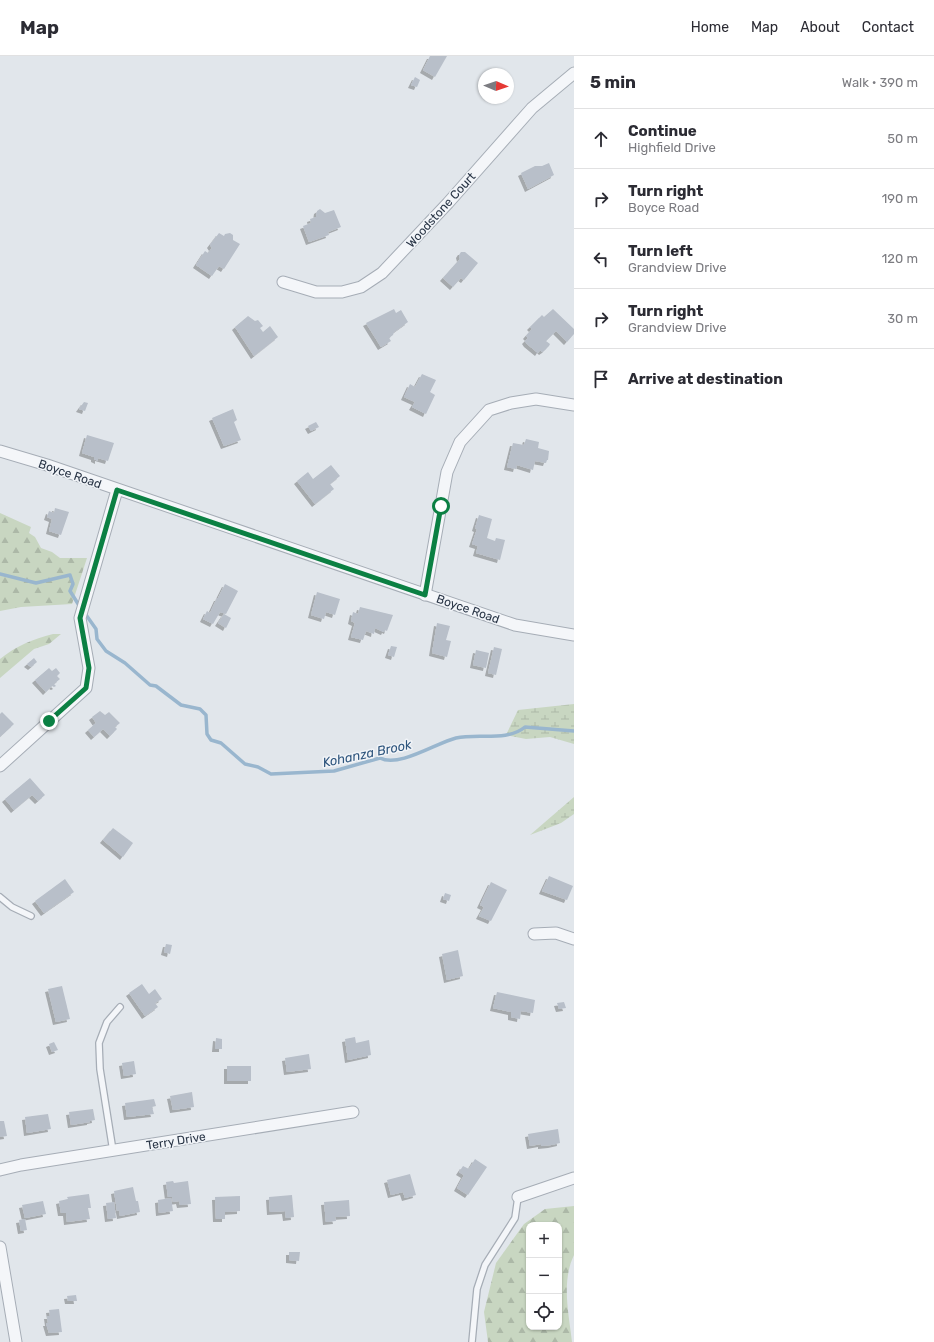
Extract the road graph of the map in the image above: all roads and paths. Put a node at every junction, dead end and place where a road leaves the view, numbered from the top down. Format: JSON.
{"nodes":[{"id":1,"x":574,"y":74,"type":"edge"},
{"id":2,"x":283,"y":282,"type":"dead end"},
{"id":3,"x":574,"y":405,"type":"edge"},
{"id":4,"x":0,"y":451,"type":"edge"},
{"id":5,"x":117,"y":490,"type":"junction"},
{"id":6,"x":425,"y":595,"type":"junction"},
{"id":7,"x":574,"y":635,"type":"edge"},
{"id":8,"x":0,"y":766,"type":"edge"},
{"id":9,"x":0,"y":897,"type":"edge"},
{"id":10,"x":31,"y":916,"type":"dead end"},
{"id":11,"x":534,"y":934,"type":"dead end"},
{"id":12,"x":574,"y":939,"type":"edge"},
{"id":13,"x":120,"y":1007,"type":"dead end"},
{"id":14,"x":353,"y":1112,"type":"dead end"},
{"id":15,"x":113,"y":1151,"type":"junction"},
{"id":16,"x":0,"y":1170,"type":"edge"},
{"id":17,"x":574,"y":1178,"type":"edge"},
{"id":18,"x":518,"y":1197,"type":"joint"},
{"id":19,"x":0,"y":1247,"type":"edge"},
{"id":20,"x":16,"y":1342,"type":"edge"},
{"id":21,"x":472,"y":1342,"type":"edge"}],
"edges":[{"from":1,"to":2,"type":"street","name":"Woodstone Court"},
{"from":3,"to":6,"type":"street"},
{"from":4,"to":5,"type":"street","name":"Boyce Road"},
{"from":5,"to":6,"type":"street","name":"Boyce Road"},
{"from":5,"to":8,"type":"street"},
{"from":6,"to":7,"type":"street","name":"Boyce Road"},
{"from":9,"to":10,"type":"lane"},
{"from":11,"to":12,"type":"street"},
{"from":13,"to":15,"type":"lane"},
{"from":14,"to":15,"type":"street","name":"Terry Drive"},
{"from":15,"to":16,"type":"street","name":"Terry Drive"},
{"from":17,"to":18,"type":"street"},
{"from":18,"to":21,"type":"lane"},
{"from":19,"to":20,"type":"street"}]}
